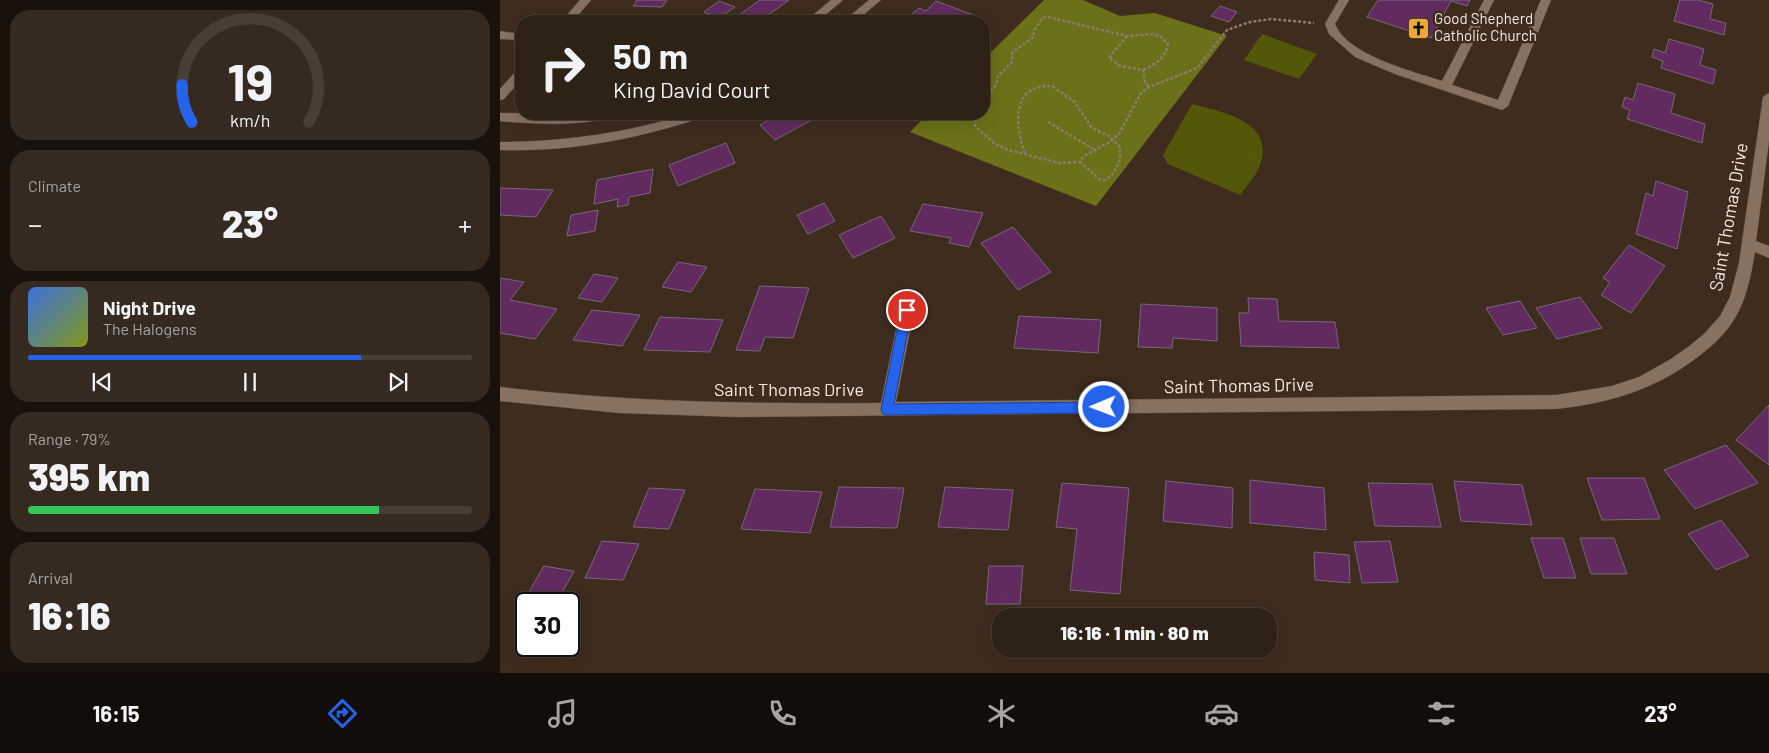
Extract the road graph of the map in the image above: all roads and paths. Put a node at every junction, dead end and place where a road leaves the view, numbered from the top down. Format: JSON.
{"nodes":[{"id":1,"x":586,"y":0,"type":"edge"},
{"id":2,"x":838,"y":0,"type":"edge"},
{"id":3,"x":876,"y":0,"type":"edge"},
{"id":4,"x":1344,"y":0,"type":"edge"},
{"id":5,"x":1489,"y":0,"type":"edge"},
{"id":6,"x":1546,"y":0,"type":"edge"},
{"id":7,"x":572,"y":15,"type":"edge"},
{"id":8,"x":819,"y":15,"type":"edge"},
{"id":9,"x":857,"y":15,"type":"edge"},
{"id":10,"x":1330,"y":24,"type":"junction"},
{"id":11,"x":500,"y":34,"type":"edge"},
{"id":12,"x":515,"y":36,"type":"edge"},
{"id":13,"x":1127,"y":36,"type":"junction"},
{"id":14,"x":1143,"y":70,"type":"junction"},
{"id":15,"x":515,"y":79,"type":"edge"},
{"id":16,"x":1149,"y":87,"type":"junction"},
{"id":17,"x":1445,"y":87,"type":"junction"},
{"id":18,"x":990,"y":92,"type":"edge"},
{"id":19,"x":500,"y":96,"type":"edge"},
{"id":20,"x":1769,"y":97,"type":"edge"},
{"id":21,"x":500,"y":117,"type":"edge"},
{"id":22,"x":515,"y":118,"type":"edge"},
{"id":23,"x":679,"y":120,"type":"edge"},
{"id":24,"x":976,"y":120,"type":"edge"},
{"id":25,"x":1048,"y":122,"type":"dead end"},
{"id":26,"x":1114,"y":138,"type":"junction"},
{"id":27,"x":500,"y":146,"type":"edge"},
{"id":28,"x":1095,"y":150,"type":"junction"},
{"id":29,"x":1025,"y":154,"type":"junction"},
{"id":30,"x":1080,"y":162,"type":"junction"},
{"id":31,"x":1748,"y":244,"type":"junction"},
{"id":32,"x":1769,"y":252,"type":"edge"},
{"id":33,"x":907,"y":310,"type":"dead end"},
{"id":34,"x":500,"y":394,"type":"edge"},
{"id":35,"x":887,"y":410,"type":"junction"}],
"edges":[{"from":1,"to":7,"type":"street"},
{"from":2,"to":8,"type":"street"},
{"from":3,"to":9,"type":"street"},
{"from":4,"to":10,"type":"street"},
{"from":5,"to":17,"type":"street"},
{"from":6,"to":17,"type":"street"},
{"from":10,"to":16,"type":"path"},
{"from":10,"to":17,"type":"street"},
{"from":11,"to":12,"type":"street"},
{"from":13,"to":14,"type":"path"},
{"from":13,"to":14,"type":"path"},
{"from":13,"to":18,"type":"path"},
{"from":14,"to":16,"type":"path"},
{"from":15,"to":19,"type":"street"},
{"from":16,"to":26,"type":"path"},
{"from":20,"to":31,"type":"street","name":"Saint Thomas Drive"},
{"from":21,"to":22,"type":"street"},
{"from":23,"to":27,"type":"street"},
{"from":24,"to":29,"type":"path"},
{"from":25,"to":28,"type":"path"},
{"from":26,"to":28,"type":"path"},
{"from":26,"to":29,"type":"path"},
{"from":26,"to":30,"type":"path"},
{"from":28,"to":30,"type":"path"},
{"from":29,"to":30,"type":"path"},
{"from":31,"to":32,"type":"street"},
{"from":31,"to":35,"type":"street","name":"Saint Thomas Drive"},
{"from":33,"to":35,"type":"street"},
{"from":34,"to":35,"type":"street","name":"Saint Thomas Drive"}]}
